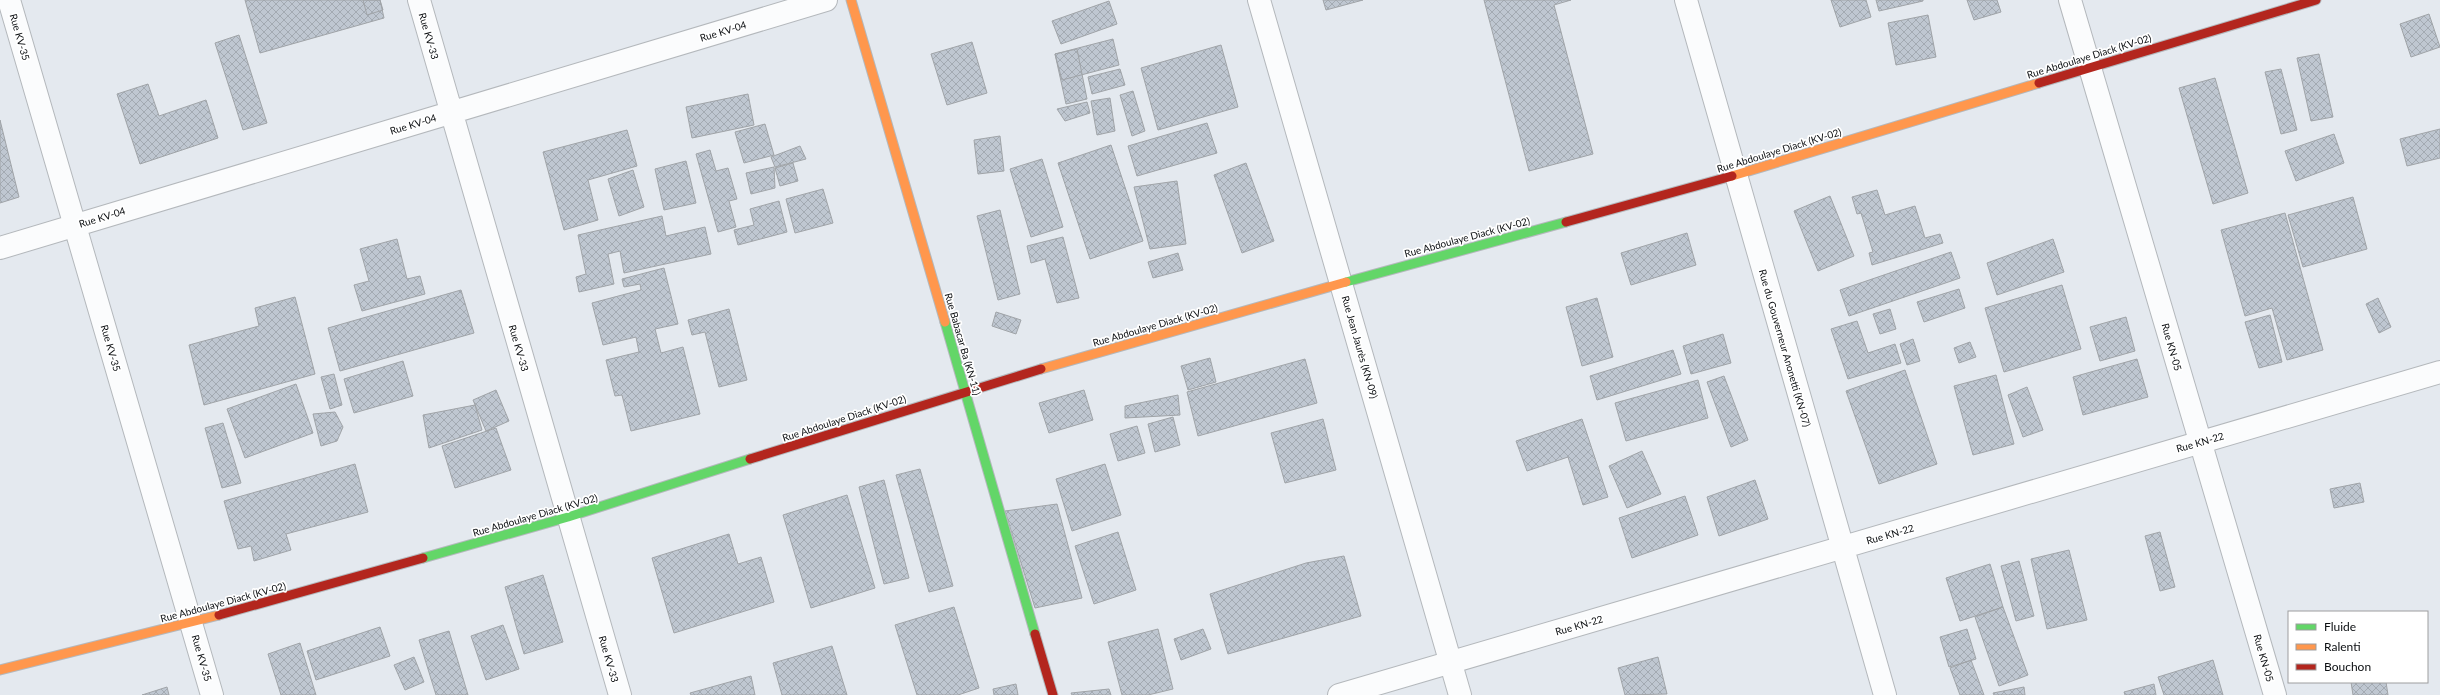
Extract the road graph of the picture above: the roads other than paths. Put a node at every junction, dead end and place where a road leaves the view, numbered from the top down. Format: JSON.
{"nodes":[{"id":1,"x":9,"y":0,"type":"edge"},
{"id":2,"x":419,"y":0,"type":"edge"},
{"id":3,"x":826,"y":0,"type":"edge"},
{"id":4,"x":851,"y":0,"type":"edge"},
{"id":5,"x":1259,"y":0,"type":"edge"},
{"id":6,"x":1686,"y":0,"type":"edge"},
{"id":7,"x":2070,"y":0,"type":"edge"},
{"id":8,"x":2316,"y":0,"type":"edge"},
{"id":9,"x":2089,"y":67,"type":"junction"},
{"id":10,"x":451,"y":112,"type":"junction"},
{"id":11,"x":1736,"y":175,"type":"junction"},
{"id":12,"x":75,"y":225,"type":"junction"},
{"id":13,"x":0,"y":248,"type":"edge"},
{"id":14,"x":1341,"y":283,"type":"junction"},
{"id":15,"x":2440,"y":372,"type":"edge"},
{"id":16,"x":965,"y":391,"type":"junction"},
{"id":17,"x":2201,"y":442,"type":"junction"},
{"id":18,"x":568,"y":517,"type":"junction"},
{"id":19,"x":1842,"y":548,"type":"junction"},
{"id":20,"x":191,"y":623,"type":"junction"},
{"id":21,"x":1450,"y":662,"type":"junction"},
{"id":22,"x":0,"y":670,"type":"edge"},
{"id":23,"x":212,"y":695,"type":"edge"},
{"id":24,"x":620,"y":695,"type":"edge"},
{"id":25,"x":1053,"y":695,"type":"edge"},
{"id":26,"x":1339,"y":695,"type":"edge"},
{"id":27,"x":1460,"y":695,"type":"edge"},
{"id":28,"x":1885,"y":695,"type":"edge"},
{"id":29,"x":2275,"y":695,"type":"edge"}],
"edges":[{"from":1,"to":12,"type":"street","name":"Rue KV-35"},
{"from":2,"to":10,"type":"street","name":"Rue KV-33"},
{"from":3,"to":10,"type":"street","name":"Rue KV-04"},
{"from":4,"to":16,"type":"street","name":"Rue Babacar Ba (KN-11)"},
{"from":5,"to":14,"type":"street","name":"Rue Jean Jaurès (KN-09)"},
{"from":6,"to":11,"type":"street","name":"Rue du Gouverneur Anonetti (KN-07)"},
{"from":7,"to":9,"type":"street","name":"Rue KN-05"},
{"from":8,"to":9,"type":"street","name":"Rue Abdoulaye Diack (KV-02)"},
{"from":9,"to":11,"type":"street","name":"Rue Abdoulaye Diack (KV-02)"},
{"from":9,"to":17,"type":"street","name":"Rue KN-05"},
{"from":10,"to":12,"type":"street","name":"Rue KV-04"},
{"from":10,"to":18,"type":"street","name":"Rue KV-33"},
{"from":11,"to":14,"type":"street","name":"Rue Abdoulaye Diack (KV-02)"},
{"from":11,"to":19,"type":"street","name":"Rue du Gouverneur Anonetti (KN-07)"},
{"from":12,"to":13,"type":"street","name":"Rue KV-04"},
{"from":12,"to":20,"type":"street","name":"Rue KV-35"},
{"from":14,"to":16,"type":"street","name":"Rue Abdoulaye Diack (KV-02)"},
{"from":14,"to":21,"type":"street","name":"Rue Jean Jaurès (KN-09)"},
{"from":15,"to":17,"type":"street","name":"Rue KN-22"},
{"from":16,"to":18,"type":"street","name":"Rue Abdoulaye Diack (KV-02)"},
{"from":16,"to":25,"type":"street","name":"Rue Babacar Ba (KN-11)"},
{"from":17,"to":19,"type":"street","name":"Rue KN-22"},
{"from":17,"to":29,"type":"street","name":"Rue KN-05"},
{"from":18,"to":20,"type":"street","name":"Rue Abdoulaye Diack (KV-02)"},
{"from":18,"to":24,"type":"street","name":"Rue KV-33"},
{"from":19,"to":21,"type":"street","name":"Rue KN-22"},
{"from":19,"to":28,"type":"street","name":"Rue du Gouverneur Anonetti (KN-07)"},
{"from":20,"to":22,"type":"street","name":"Rue Abdoulaye Diack (KV-02)"},
{"from":20,"to":23,"type":"street","name":"Rue KV-35"},
{"from":21,"to":26,"type":"street","name":"Rue KN-22"},
{"from":21,"to":27,"type":"street","name":"Rue Jean Jaurès (KN-09)"}]}
